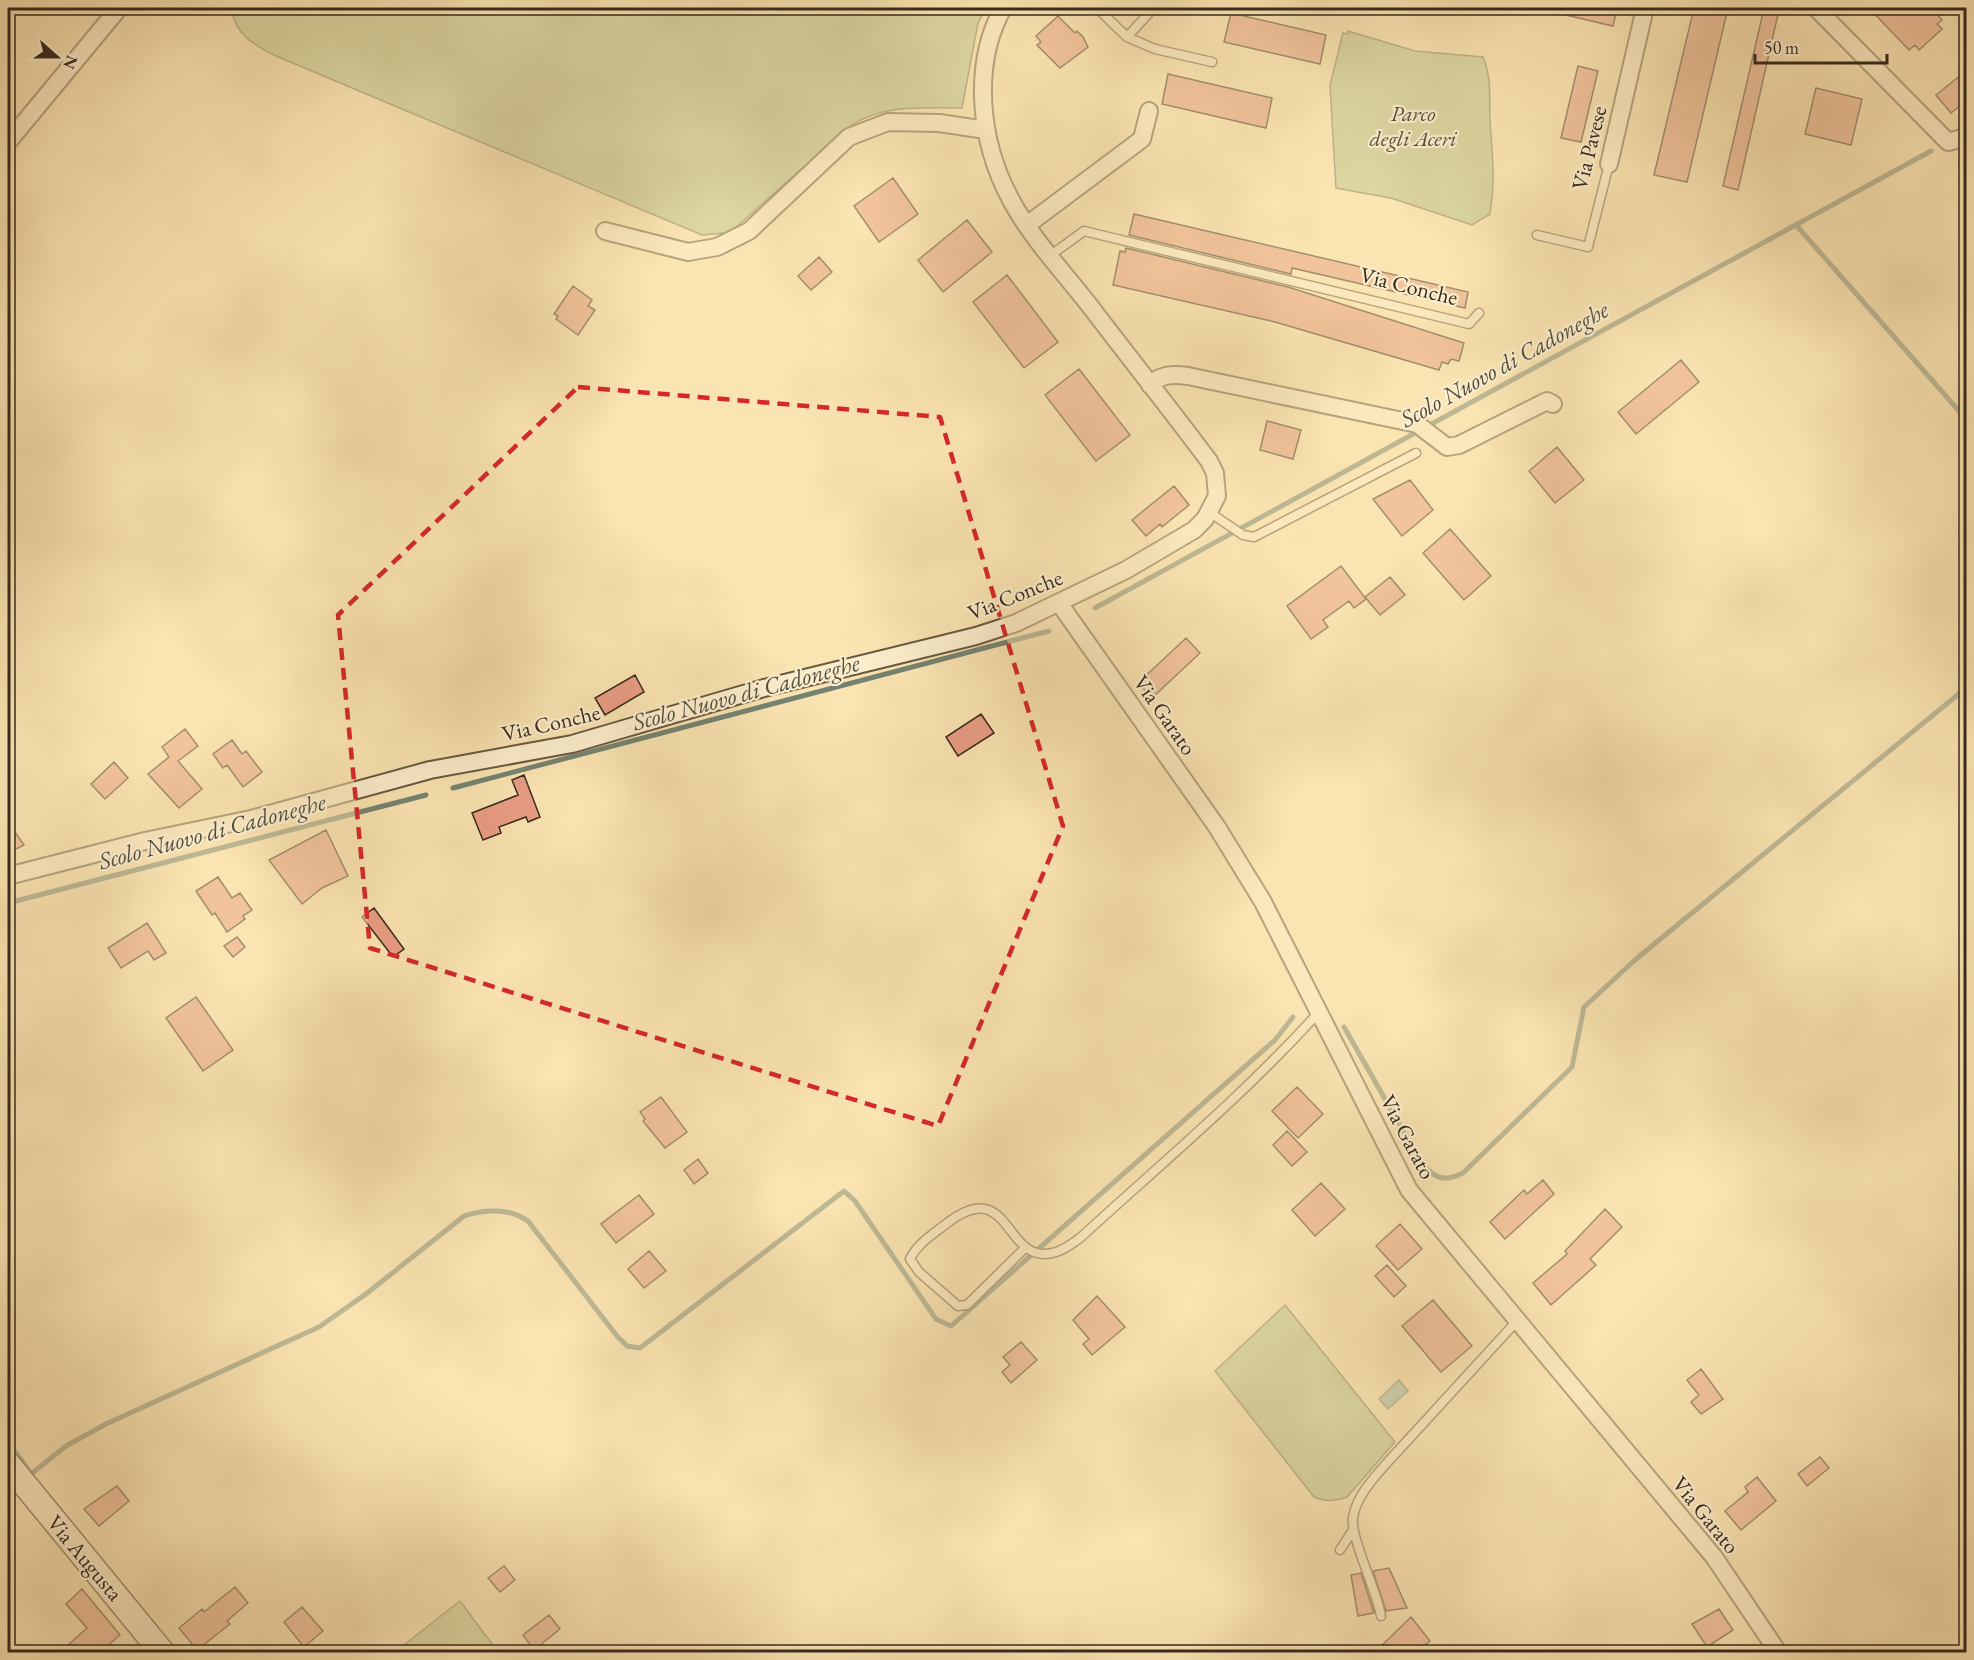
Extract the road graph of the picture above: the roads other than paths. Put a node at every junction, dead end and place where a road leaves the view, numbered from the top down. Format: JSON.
{"nodes":[{"id":1,"x":119,"y":8,"type":"edge"},
{"id":2,"x":1003,"y":8,"type":"edge"},
{"id":3,"x":1097,"y":8,"type":"edge"},
{"id":4,"x":1143,"y":8,"type":"edge"},
{"id":5,"x":1620,"y":8,"type":"edge"},
{"id":6,"x":1816,"y":8,"type":"edge"},
{"id":7,"x":1644,"y":10,"type":"edge"},
{"id":8,"x":1127,"y":37,"type":"junction"},
{"id":9,"x":1212,"y":62,"type":"dead end"},
{"id":10,"x":1149,"y":111,"type":"dead end"},
{"id":11,"x":986,"y":130,"type":"junction"},
{"id":12,"x":1966,"y":137,"type":"edge"},
{"id":13,"x":8,"y":142,"type":"edge"},
{"id":14,"x":1609,"y":164,"type":"joint"},
{"id":15,"x":1027,"y":225,"type":"junction"},
{"id":16,"x":605,"y":231,"type":"dead end"},
{"id":17,"x":1537,"y":235,"type":"dead end"},
{"id":18,"x":1050,"y":255,"type":"junction"},
{"id":19,"x":1479,"y":313,"type":"dead end"},
{"id":20,"x":1150,"y":385,"type":"junction"},
{"id":21,"x":1554,"y":404,"type":"dead end"},
{"id":22,"x":1416,"y":453,"type":"dead end"},
{"id":23,"x":1209,"y":512,"type":"junction"},
{"id":24,"x":1059,"y":603,"type":"junction"},
{"id":25,"x":8,"y":876,"type":"edge"},
{"id":26,"x":1319,"y":1012,"type":"junction"},
{"id":27,"x":1024,"y":1249,"type":"junction"},
{"id":28,"x":1516,"y":1322,"type":"junction"},
{"id":29,"x":18,"y":1477,"type":"edge"},
{"id":30,"x":1353,"y":1530,"type":"junction"},
{"id":31,"x":1340,"y":1550,"type":"dead end"},
{"id":32,"x":1381,"y":1616,"type":"dead end"},
{"id":33,"x":162,"y":1653,"type":"edge"},
{"id":34,"x":1778,"y":1653,"type":"edge"}],
"edges":[{"from":1,"to":13,"type":"street"},
{"from":2,"to":11,"type":"street","name":"Via Conche"},
{"from":3,"to":8,"type":"lane"},
{"from":4,"to":8,"type":"lane"},
{"from":5,"to":7,"type":"lane"},
{"from":6,"to":12,"type":"street"},
{"from":7,"to":14,"type":"street","name":"Via Pavese"},
{"from":8,"to":9,"type":"lane"},
{"from":10,"to":15,"type":"street"},
{"from":11,"to":15,"type":"street","name":"Via Conche"},
{"from":11,"to":16,"type":"street"},
{"from":14,"to":17,"type":"lane","name":"Via Pavese"},
{"from":15,"to":18,"type":"street","name":"Via Conche"},
{"from":18,"to":19,"type":"lane","name":"Via Conche"},
{"from":18,"to":20,"type":"street","name":"Via Conche"},
{"from":20,"to":21,"type":"street"},
{"from":20,"to":23,"type":"street","name":"Via Conche"},
{"from":22,"to":23,"type":"lane"},
{"from":23,"to":24,"type":"street","name":"Via Conche"},
{"from":24,"to":25,"type":"street","name":"Via Conche"},
{"from":24,"to":26,"type":"street","name":"Via Garato"},
{"from":26,"to":27,"type":"lane"},
{"from":26,"to":28,"type":"street","name":"Via Garato"},
{"from":27,"to":27,"type":"lane"},
{"from":28,"to":30,"type":"lane"},
{"from":28,"to":34,"type":"street","name":"Via Garato"},
{"from":29,"to":33,"type":"street","name":"Via Augusta"},
{"from":30,"to":31,"type":"lane"},
{"from":30,"to":32,"type":"lane"}]}
